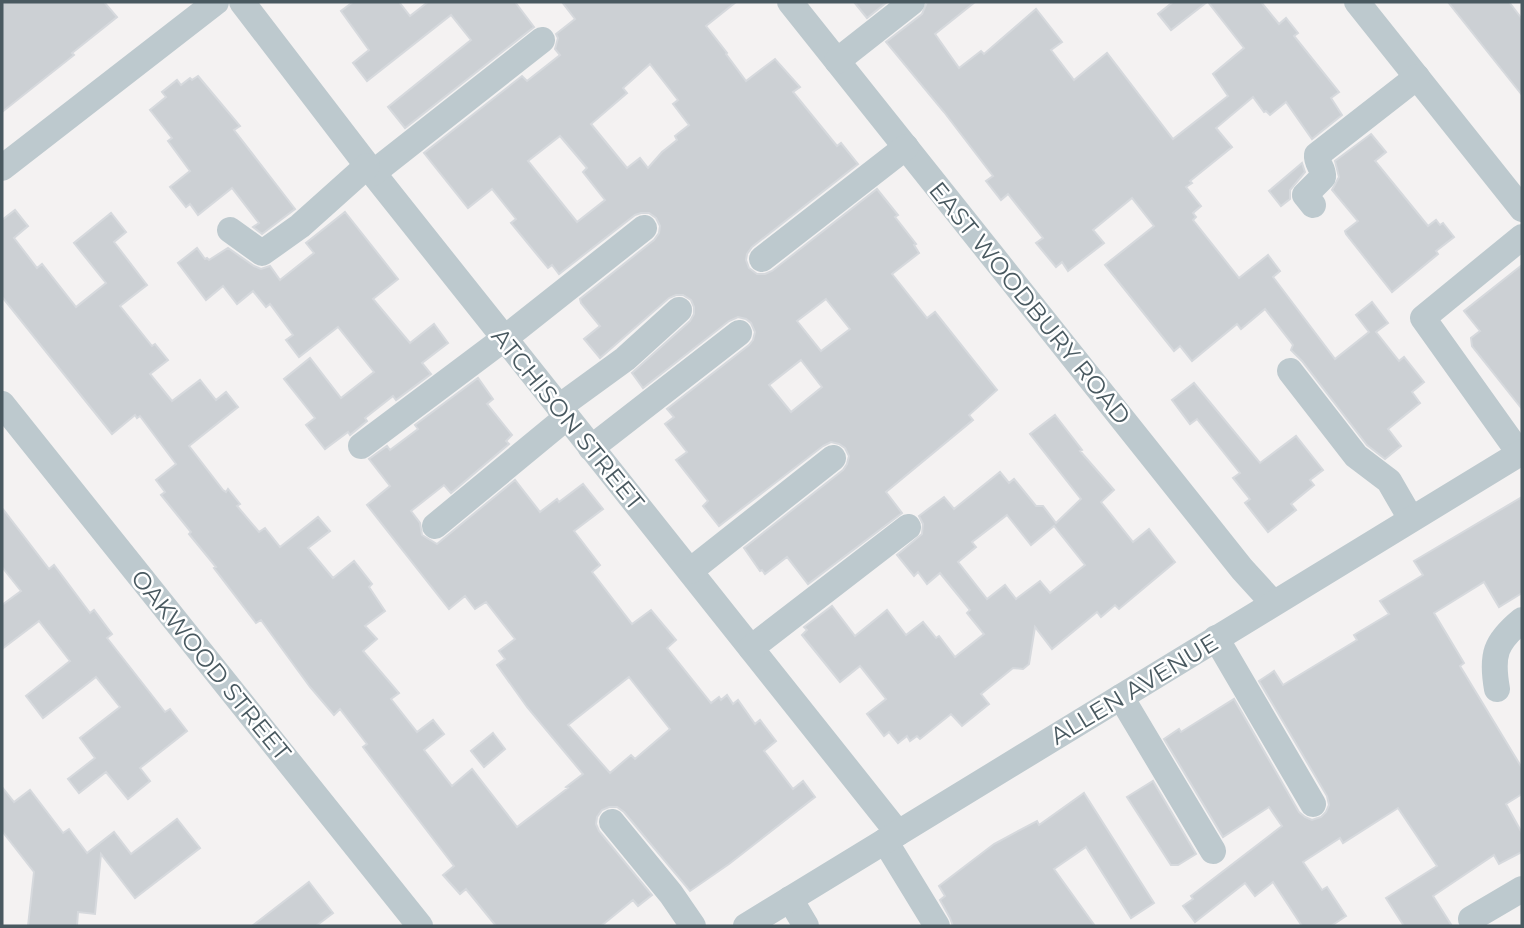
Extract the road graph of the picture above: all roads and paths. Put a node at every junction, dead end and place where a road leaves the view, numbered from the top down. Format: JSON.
{"nodes":[{"id":1,"x":216,"y":2,"type":"edge"},
{"id":2,"x":242,"y":2,"type":"edge"},
{"id":3,"x":790,"y":2,"type":"edge"},
{"id":4,"x":912,"y":2,"type":"edge"},
{"id":5,"x":1357,"y":2,"type":"edge"},
{"id":6,"x":542,"y":40,"type":"dead end"},
{"id":7,"x":838,"y":61,"type":"junction"},
{"id":8,"x":1417,"y":77,"type":"junction"},
{"id":9,"x":906,"y":147,"type":"junction"},
{"id":10,"x":2,"y":167,"type":"edge"},
{"id":11,"x":370,"y":170,"type":"junction"},
{"id":12,"x":1313,"y":205,"type":"dead end"},
{"id":13,"x":1522,"y":209,"type":"edge"},
{"id":14,"x":644,"y":228,"type":"dead end"},
{"id":15,"x":230,"y":230,"type":"dead end"},
{"id":16,"x":1522,"y":237,"type":"edge"},
{"id":17,"x":762,"y":259,"type":"dead end"},
{"id":18,"x":679,"y":310,"type":"dead end"},
{"id":19,"x":505,"y":338,"type":"junction"},
{"id":20,"x":743,"y":339,"type":"dead end"},
{"id":21,"x":1290,"y":371,"type":"dead end"},
{"id":22,"x":2,"y":404,"type":"edge"},
{"id":23,"x":563,"y":412,"type":"junction"},
{"id":24,"x":361,"y":446,"type":"dead end"},
{"id":25,"x":1521,"y":453,"type":"edge"},
{"id":26,"x":596,"y":454,"type":"junction"},
{"id":27,"x":833,"y":458,"type":"dead end"},
{"id":28,"x":1411,"y":519,"type":"junction"},
{"id":29,"x":435,"y":526,"type":"dead end"},
{"id":30,"x":908,"y":527,"type":"dead end"},
{"id":31,"x":690,"y":571,"type":"junction"},
{"id":32,"x":1273,"y":603,"type":"junction"},
{"id":33,"x":1522,"y":620,"type":"edge"},
{"id":34,"x":1216,"y":638,"type":"junction"},
{"id":35,"x":751,"y":648,"type":"junction"},
{"id":36,"x":1497,"y":689,"type":"dead end"},
{"id":37,"x":1121,"y":696,"type":"junction"},
{"id":38,"x":1313,"y":804,"type":"dead end"},
{"id":39,"x":612,"y":822,"type":"dead end"},
{"id":40,"x":892,"y":837,"type":"junction"},
{"id":41,"x":1213,"y":851,"type":"dead end"},
{"id":42,"x":1522,"y":889,"type":"edge"},
{"id":43,"x":790,"y":899,"type":"junction"},
{"id":44,"x":1471,"y":919,"type":"dead end"},
{"id":45,"x":420,"y":926,"type":"edge"},
{"id":46,"x":693,"y":926,"type":"edge"},
{"id":47,"x":746,"y":926,"type":"edge"},
{"id":48,"x":806,"y":926,"type":"edge"},
{"id":49,"x":937,"y":926,"type":"edge"}],
"edges":[{"from":1,"to":10,"type":"street"},
{"from":2,"to":11,"type":"street","name":"ATCHISON STREET"},
{"from":3,"to":7,"type":"street","name":"EAST WOODBURY ROAD"},
{"from":4,"to":7,"type":"street"},
{"from":5,"to":8,"type":"street"},
{"from":6,"to":11,"type":"street"},
{"from":7,"to":9,"type":"street","name":"EAST WOODBURY ROAD"},
{"from":8,"to":12,"type":"street"},
{"from":8,"to":13,"type":"street"},
{"from":9,"to":17,"type":"street"},
{"from":9,"to":32,"type":"street","name":"EAST WOODBURY ROAD"},
{"from":11,"to":15,"type":"street"},
{"from":11,"to":19,"type":"street","name":"ATCHISON STREET"},
{"from":14,"to":19,"type":"street"},
{"from":16,"to":25,"type":"street"},
{"from":18,"to":23,"type":"street"},
{"from":19,"to":23,"type":"street","name":"ATCHISON STREET"},
{"from":19,"to":24,"type":"street"},
{"from":20,"to":26,"type":"street"},
{"from":21,"to":28,"type":"street"},
{"from":22,"to":45,"type":"street","name":"OAKWOOD STREET"},
{"from":23,"to":26,"type":"street","name":"ATCHISON STREET"},
{"from":23,"to":29,"type":"street"},
{"from":25,"to":28,"type":"street","name":"ALLEN AVENUE"},
{"from":26,"to":31,"type":"street","name":"ATCHISON STREET"},
{"from":27,"to":31,"type":"street"},
{"from":28,"to":32,"type":"street","name":"ALLEN AVENUE"},
{"from":30,"to":35,"type":"street"},
{"from":31,"to":35,"type":"street","name":"ATCHISON STREET"},
{"from":32,"to":34,"type":"street","name":"ALLEN AVENUE"},
{"from":33,"to":36,"type":"street"},
{"from":34,"to":37,"type":"street","name":"ALLEN AVENUE"},
{"from":34,"to":38,"type":"street"},
{"from":35,"to":40,"type":"street","name":"ATCHISON STREET"},
{"from":37,"to":40,"type":"street","name":"ALLEN AVENUE"},
{"from":37,"to":41,"type":"street"},
{"from":39,"to":46,"type":"street"},
{"from":40,"to":43,"type":"street","name":"ALLEN AVENUE"},
{"from":40,"to":49,"type":"street","name":"ATCHISON STREET"},
{"from":42,"to":44,"type":"street"},
{"from":43,"to":47,"type":"street","name":"ALLEN AVENUE"},
{"from":43,"to":48,"type":"street"}]}
